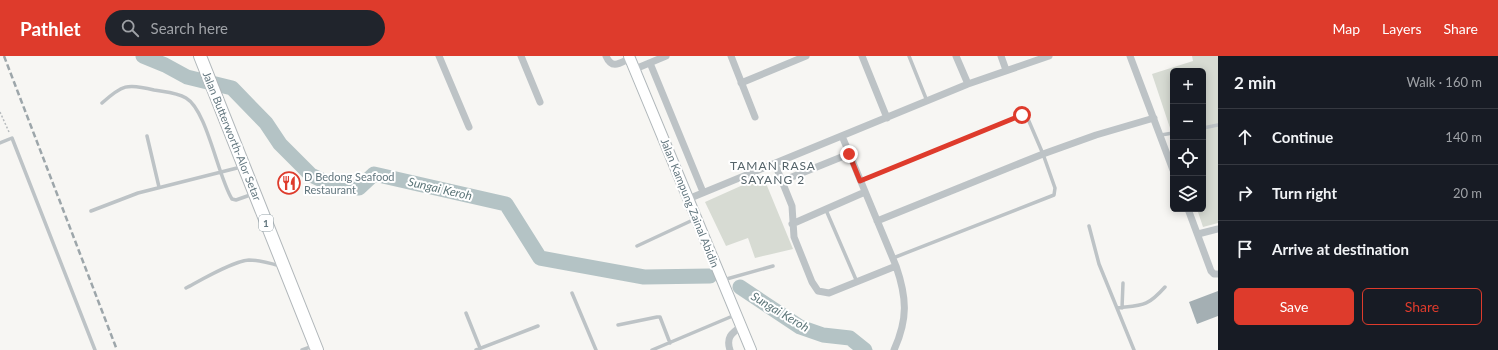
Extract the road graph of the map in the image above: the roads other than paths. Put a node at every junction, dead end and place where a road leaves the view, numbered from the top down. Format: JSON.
{"nodes":[{"id":1,"x":200,"y":56,"type":"edge"},
{"id":2,"x":439,"y":56,"type":"edge"},
{"id":3,"x":521,"y":56,"type":"edge"},
{"id":4,"x":606,"y":56,"type":"edge"},
{"id":5,"x":666,"y":56,"type":"edge"},
{"id":6,"x":731,"y":56,"type":"edge"},
{"id":7,"x":806,"y":56,"type":"edge"},
{"id":8,"x":862,"y":56,"type":"edge"},
{"id":9,"x":909,"y":56,"type":"edge"},
{"id":10,"x":956,"y":56,"type":"edge"},
{"id":11,"x":1001,"y":56,"type":"edge"},
{"id":12,"x":1049,"y":56,"type":"edge"},
{"id":13,"x":1130,"y":56,"type":"edge"},
{"id":14,"x":629,"y":57,"type":"edge"},
{"id":15,"x":650,"y":63,"type":"junction"},
{"id":16,"x":634,"y":69,"type":"junction"},
{"id":17,"x":1006,"y":70,"type":"junction"},
{"id":18,"x":741,"y":83,"type":"junction"},
{"id":19,"x":968,"y":84,"type":"junction"},
{"id":20,"x":926,"y":101,"type":"junction"},
{"id":21,"x":540,"y":102,"type":"dead end"},
{"id":22,"x":102,"y":103,"type":"dead end"},
{"id":23,"x":755,"y":117,"type":"dead end"},
{"id":24,"x":887,"y":118,"type":"junction"},
{"id":25,"x":1154,"y":118,"type":"junction"},
{"id":26,"x":1218,"y":125,"type":"edge"},
{"id":27,"x":469,"y":127,"type":"dead end"},
{"id":28,"x":1206,"y":127,"type":"edge"},
{"id":29,"x":1170,"y":134,"type":"edge"},
{"id":30,"x":1161,"y":135,"type":"junction"},
{"id":31,"x":147,"y":136,"type":"dead end"},
{"id":32,"x":842,"y":136,"type":"junction"},
{"id":33,"x":0,"y":143,"type":"edge"},
{"id":34,"x":849,"y":154,"type":"junction"},
{"id":35,"x":1043,"y":154,"type":"junction"},
{"id":36,"x":1170,"y":161,"type":"edge"},
{"id":37,"x":775,"y":164,"type":"junction"},
{"id":38,"x":244,"y":166,"type":"junction"},
{"id":39,"x":221,"y":172,"type":"junction"},
{"id":40,"x":782,"y":181,"type":"junction"},
{"id":41,"x":860,"y":181,"type":"junction"},
{"id":42,"x":159,"y":187,"type":"junction"},
{"id":43,"x":704,"y":192,"type":"junction"},
{"id":44,"x":864,"y":192,"type":"junction"},
{"id":45,"x":254,"y":193,"type":"junction"},
{"id":46,"x":688,"y":199,"type":"junction"},
{"id":47,"x":826,"y":209,"type":"junction"},
{"id":48,"x":91,"y":211,"type":"dead end"},
{"id":49,"x":1189,"y":212,"type":"edge"},
{"id":50,"x":696,"y":218,"type":"junction"},
{"id":51,"x":877,"y":220,"type":"junction"},
{"id":52,"x":792,"y":224,"type":"junction"},
{"id":53,"x":1089,"y":226,"type":"dead end"},
{"id":54,"x":1218,"y":229,"type":"edge"},
{"id":55,"x":1198,"y":234,"type":"junction"},
{"id":56,"x":637,"y":246,"type":"dead end"},
{"id":57,"x":893,"y":258,"type":"junction"},
{"id":58,"x":284,"y":266,"type":"junction"},
{"id":59,"x":773,"y":266,"type":"dead end"},
{"id":60,"x":896,"y":266,"type":"junction"},
{"id":61,"x":1218,"y":274,"type":"edge"},
{"id":62,"x":722,"y":280,"type":"junction"},
{"id":63,"x":857,"y":282,"type":"junction"},
{"id":64,"x":1123,"y":283,"type":"dead end"},
{"id":65,"x":1165,"y":287,"type":"dead end"},
{"id":66,"x":186,"y":288,"type":"dead end"},
{"id":67,"x":572,"y":293,"type":"dead end"},
{"id":68,"x":1120,"y":308,"type":"junction"},
{"id":69,"x":466,"y":313,"type":"dead end"},
{"id":70,"x":736,"y":315,"type":"junction"},
{"id":71,"x":618,"y":325,"type":"dead end"},
{"id":72,"x":538,"y":326,"type":"dead end"},
{"id":73,"x":741,"y":327,"type":"junction"},
{"id":74,"x":670,"y":343,"type":"junction"},
{"id":75,"x":316,"y":348,"type":"edge"},
{"id":76,"x":478,"y":349,"type":"edge"},
{"id":77,"x":95,"y":350,"type":"edge"},
{"id":78,"x":302,"y":350,"type":"edge"},
{"id":79,"x":596,"y":350,"type":"edge"},
{"id":80,"x":652,"y":350,"type":"edge"},
{"id":81,"x":730,"y":350,"type":"edge"},
{"id":82,"x":751,"y":350,"type":"edge"},
{"id":83,"x":894,"y":350,"type":"edge"},
{"id":84,"x":1134,"y":350,"type":"edge"}],
"edges":[{"from":1,"to":38,"type":"main road","name":"Jalan Butterworth-Alor Setar","number":"1"},
{"from":2,"to":27,"type":"street"},
{"from":3,"to":21,"type":"street"},
{"from":4,"to":14,"type":"street"},
{"from":5,"to":15,"type":"street"},
{"from":6,"to":18,"type":"street"},
{"from":7,"to":18,"type":"street"},
{"from":8,"to":24,"type":"street"},
{"from":9,"to":20,"type":"lane"},
{"from":10,"to":19,"type":"street"},
{"from":11,"to":17,"type":"street"},
{"from":12,"to":17,"type":"street"},
{"from":13,"to":25,"type":"street"},
{"from":14,"to":16,"type":"street","name":"Jalan Kampung Zainal Abidin"},
{"from":15,"to":16,"type":"street"},
{"from":15,"to":43,"type":"street"},
{"from":16,"to":46,"type":"street","name":"Jalan Kampung Zainal Abidin"},
{"from":17,"to":19,"type":"street"},
{"from":18,"to":23,"type":"street"},
{"from":19,"to":20,"type":"street"},
{"from":20,"to":24,"type":"street"},
{"from":22,"to":39,"type":"lane"},
{"from":24,"to":32,"type":"street"},
{"from":25,"to":30,"type":"street"},
{"from":25,"to":35,"type":"street"},
{"from":26,"to":28,"type":"lane"},
{"from":29,"to":30,"type":"lane"},
{"from":30,"to":36,"type":"street"},
{"from":31,"to":42,"type":"lane"},
{"from":32,"to":34,"type":"street"},
{"from":32,"to":37,"type":"street"},
{"from":33,"to":77,"type":"lane"},
{"from":34,"to":40,"type":"street"},
{"from":34,"to":41,"type":"street"},
{"from":35,"to":41,"type":"lane"},
{"from":35,"to":51,"type":"street"},
{"from":35,"to":57,"type":"lane"},
{"from":37,"to":40,"type":"street"},
{"from":37,"to":43,"type":"street"},
{"from":38,"to":39,"type":"lane"},
{"from":38,"to":45,"type":"main road","name":"Jalan Butterworth-Alor Setar","number":"1"},
{"from":39,"to":42,"type":"lane"},
{"from":39,"to":45,"type":"lane"},
{"from":40,"to":52,"type":"street"},
{"from":41,"to":44,"type":"street"},
{"from":42,"to":48,"type":"lane"},
{"from":43,"to":46,"type":"street"},
{"from":44,"to":47,"type":"street"},
{"from":44,"to":51,"type":"street"},
{"from":45,"to":58,"type":"main road","name":"Jalan Butterworth-Alor Setar","number":"1"},
{"from":46,"to":50,"type":"street","name":"Jalan Kampung Zainal Abidin"},
{"from":47,"to":52,"type":"street"},
{"from":47,"to":63,"type":"lane"},
{"from":49,"to":55,"type":"street"},
{"from":50,"to":56,"type":"lane"},
{"from":50,"to":62,"type":"street","name":"Jalan Kampung Zainal Abidin"},
{"from":51,"to":57,"type":"street"},
{"from":52,"to":63,"type":"street"},
{"from":53,"to":68,"type":"lane"},
{"from":54,"to":55,"type":"street"},
{"from":55,"to":61,"type":"street"},
{"from":57,"to":60,"type":"street"},
{"from":58,"to":66,"type":"lane"},
{"from":58,"to":75,"type":"main road","name":"Jalan Butterworth-Alor Setar","number":"1"},
{"from":59,"to":62,"type":"lane"},
{"from":60,"to":63,"type":"street"},
{"from":60,"to":83,"type":"street"},
{"from":62,"to":70,"type":"street","name":"Jalan Kampung Zainal Abidin"},
{"from":64,"to":68,"type":"lane"},
{"from":65,"to":68,"type":"lane"},
{"from":67,"to":79,"type":"lane"},
{"from":68,"to":84,"type":"lane"},
{"from":69,"to":76,"type":"lane"},
{"from":70,"to":73,"type":"street","name":"Jalan Kampung Zainal Abidin"},
{"from":70,"to":74,"type":"lane"},
{"from":71,"to":74,"type":"lane"},
{"from":72,"to":76,"type":"lane"},
{"from":73,"to":81,"type":"street"},
{"from":73,"to":82,"type":"street","name":"Jalan Kampung Zainal Abidin"},
{"from":74,"to":80,"type":"lane"},
{"from":75,"to":78,"type":"lane"}]}
